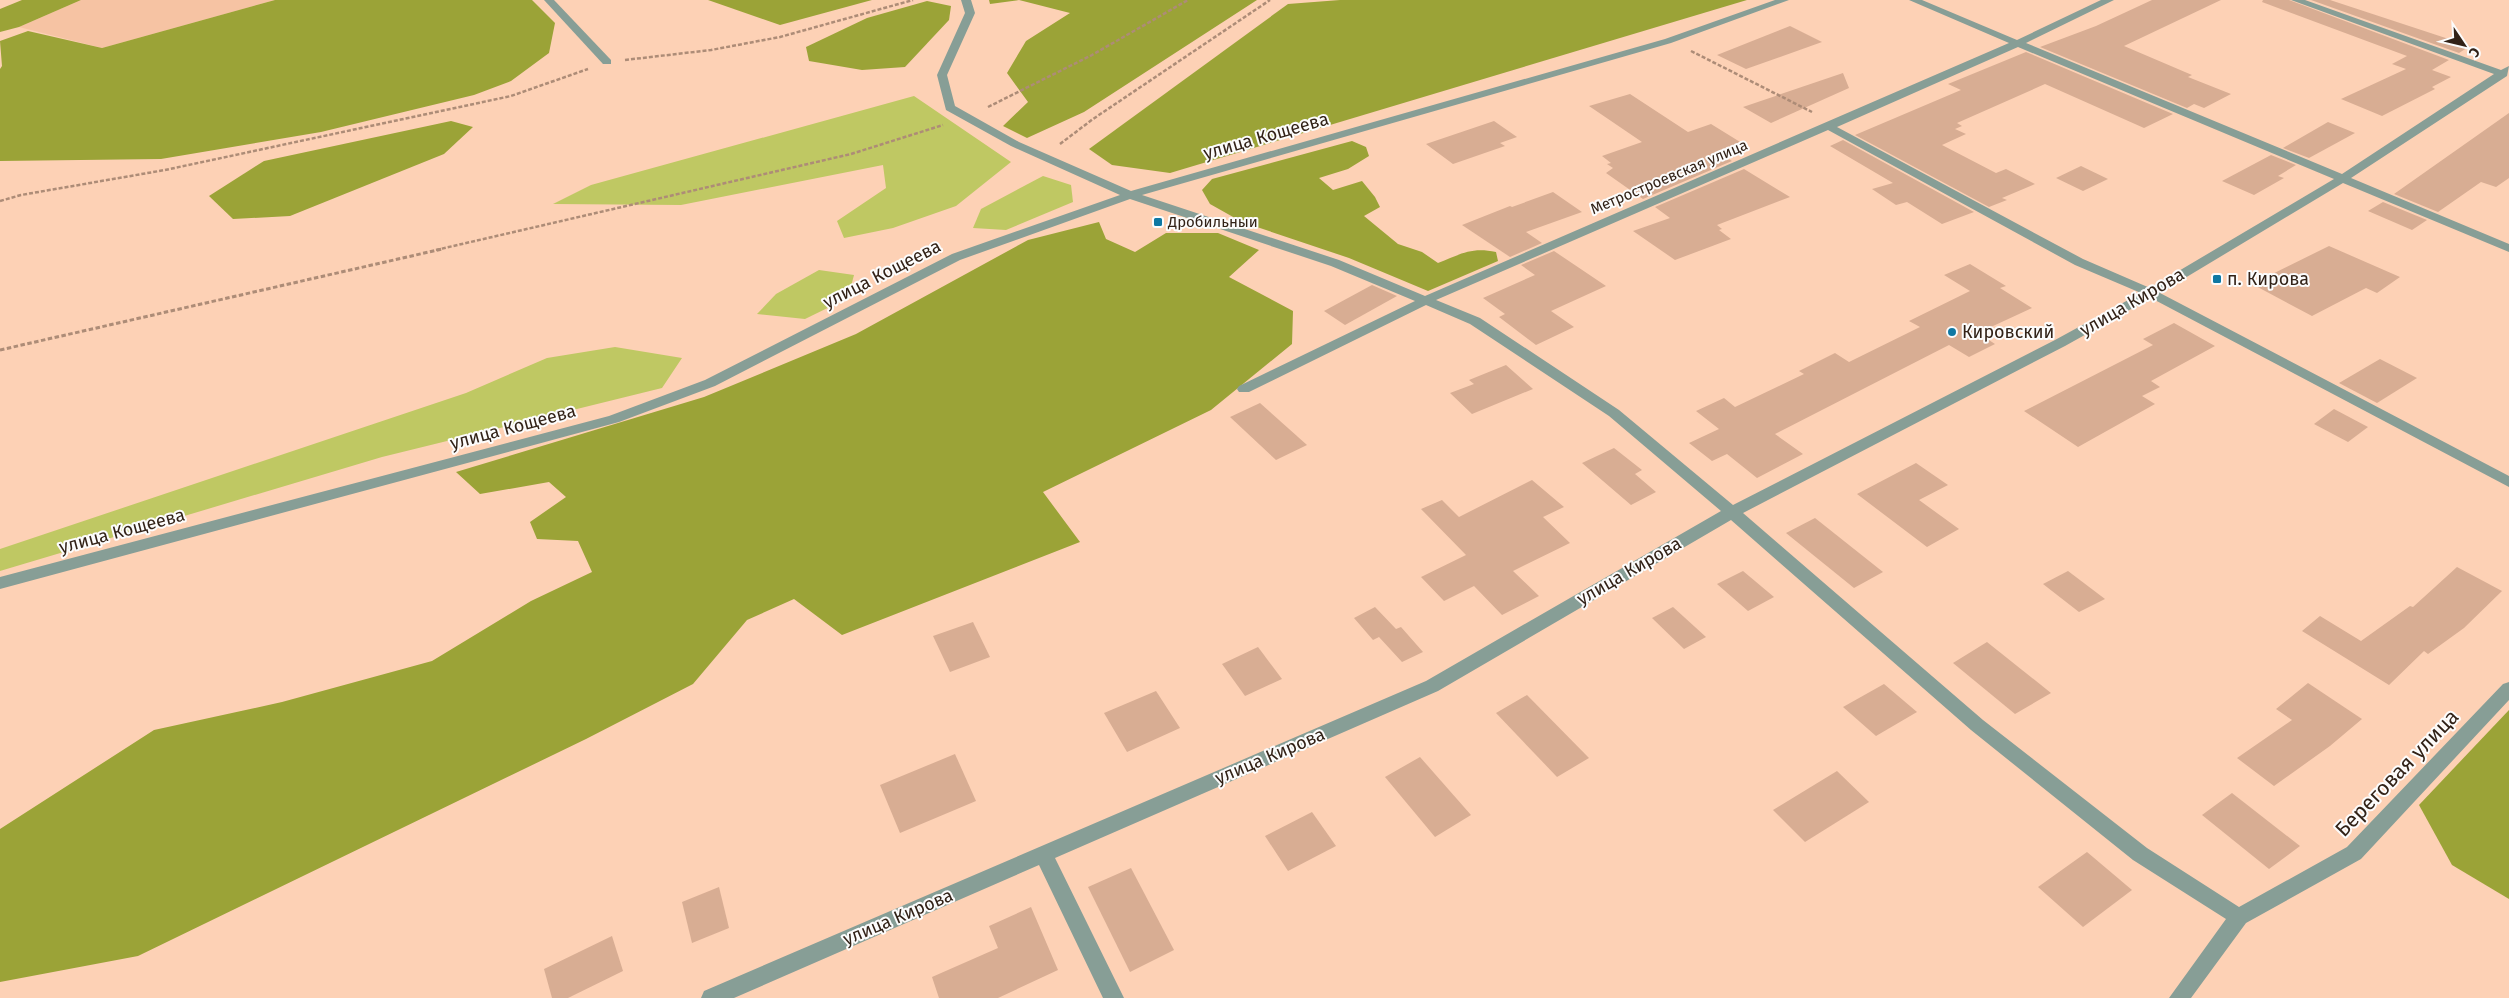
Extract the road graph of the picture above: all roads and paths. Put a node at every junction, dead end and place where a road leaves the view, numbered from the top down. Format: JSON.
{"nodes":[{"id":1,"x":549,"y":0,"type":"edge"},
{"id":2,"x":913,"y":0,"type":"edge"},
{"id":3,"x":966,"y":0,"type":"edge"},
{"id":4,"x":1188,"y":0,"type":"edge"},
{"id":5,"x":1270,"y":0,"type":"edge"},
{"id":6,"x":1784,"y":0,"type":"edge"},
{"id":7,"x":1914,"y":0,"type":"edge"},
{"id":8,"x":2109,"y":0,"type":"edge"},
{"id":9,"x":2296,"y":0,"type":"edge"},
{"id":10,"x":1668,"y":40,"type":"junction"},
{"id":11,"x":2019,"y":44,"type":"junction"},
{"id":12,"x":607,"y":62,"type":"junction"},
{"id":13,"x":2506,"y":71,"type":"edge"},
{"id":14,"x":964,"y":116,"type":"junction"},
{"id":15,"x":1830,"y":127,"type":"junction"},
{"id":16,"x":1043,"y":157,"type":"junction"},
{"id":17,"x":2342,"y":178,"type":"junction"},
{"id":18,"x":1130,"y":195,"type":"junction"},
{"id":19,"x":0,"y":201,"type":"edge"},
{"id":20,"x":2509,"y":248,"type":"edge"},
{"id":21,"x":2151,"y":292,"type":"junction"},
{"id":22,"x":1423,"y":302,"type":"junction"},
{"id":23,"x":0,"y":350,"type":"edge"},
{"id":24,"x":1244,"y":389,"type":"dead end"},
{"id":25,"x":2509,"y":482,"type":"edge"},
{"id":26,"x":1732,"y":512,"type":"junction"},
{"id":27,"x":0,"y":583,"type":"edge"},
{"id":28,"x":2509,"y":689,"type":"edge"},
{"id":29,"x":1044,"y":854,"type":"junction"},
{"id":30,"x":2239,"y":917,"type":"junction"},
{"id":31,"x":711,"y":998,"type":"edge"},
{"id":32,"x":1114,"y":998,"type":"edge"},
{"id":33,"x":2179,"y":998,"type":"edge"}],
"edges":[{"from":1,"to":12,"type":"street"},
{"from":2,"to":12,"type":"path"},
{"from":3,"to":14,"type":"street"},
{"from":4,"to":14,"type":"path"},
{"from":5,"to":16,"type":"path"},
{"from":6,"to":10,"type":"street","name":"улица Кощеева"},
{"from":7,"to":11,"type":"street"},
{"from":8,"to":11,"type":"street","name":"Метростроевская улица"},
{"from":9,"to":13,"type":"street"},
{"from":10,"to":15,"type":"path"},
{"from":10,"to":18,"type":"street","name":"улица Кощеева"},
{"from":11,"to":15,"type":"street","name":"Метростроевская улица"},
{"from":11,"to":17,"type":"street"},
{"from":12,"to":19,"type":"path"},
{"from":13,"to":17,"type":"street","name":"улица Кирова"},
{"from":14,"to":16,"type":"street"},
{"from":14,"to":23,"type":"path"},
{"from":15,"to":21,"type":"street"},
{"from":15,"to":22,"type":"street","name":"Метростроевская улица"},
{"from":16,"to":18,"type":"street"},
{"from":17,"to":20,"type":"street"},
{"from":17,"to":21,"type":"street","name":"улица Кирова"},
{"from":18,"to":22,"type":"street"},
{"from":18,"to":27,"type":"street","name":"улица Кощеева"},
{"from":21,"to":25,"type":"street"},
{"from":21,"to":26,"type":"street","name":"улица Кирова"},
{"from":22,"to":24,"type":"street","name":"Метростроевская улица"},
{"from":22,"to":26,"type":"street"},
{"from":26,"to":29,"type":"street","name":"улица Кирова"},
{"from":26,"to":30,"type":"street"},
{"from":28,"to":30,"type":"street","name":"Береговая улица"},
{"from":29,"to":31,"type":"street","name":"улица Кирова"},
{"from":29,"to":32,"type":"street"},
{"from":30,"to":33,"type":"street","name":"Береговая улица"}]}
